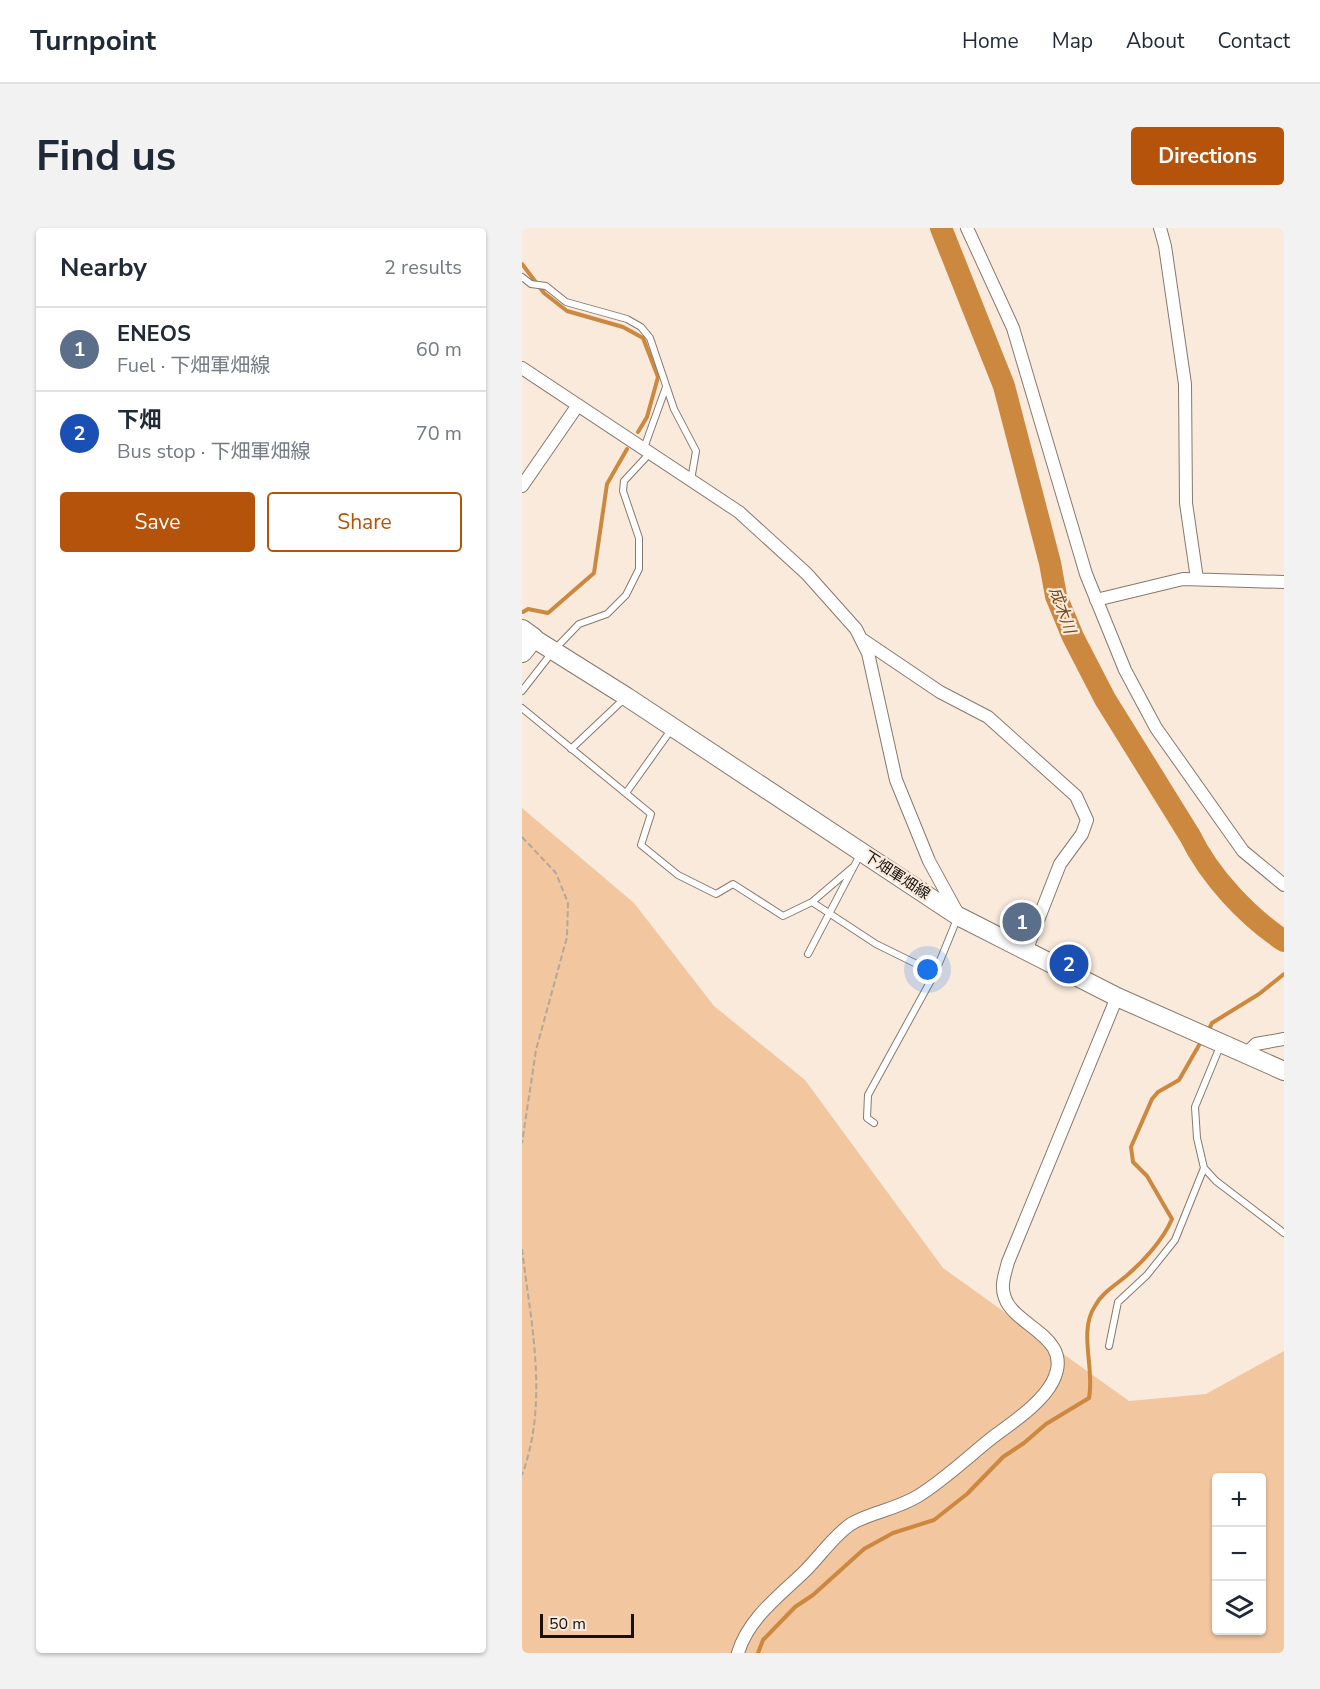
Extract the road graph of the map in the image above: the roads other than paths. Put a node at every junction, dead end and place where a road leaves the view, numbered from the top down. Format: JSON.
{"nodes":[{"id":1,"x":967,"y":228,"type":"edge"},
{"id":2,"x":1160,"y":228,"type":"edge"},
{"id":3,"x":522,"y":277,"type":"edge"},
{"id":4,"x":522,"y":368,"type":"edge"},
{"id":5,"x":666,"y":386,"type":"junction"},
{"id":6,"x":578,"y":405,"type":"junction"},
{"id":7,"x":647,"y":450,"type":"junction"},
{"id":8,"x":691,"y":480,"type":"junction"},
{"id":9,"x":522,"y":486,"type":"edge"},
{"id":10,"x":1197,"y":579,"type":"junction"},
{"id":11,"x":1284,"y":582,"type":"edge"},
{"id":12,"x":1096,"y":600,"type":"junction"},
{"id":13,"x":861,"y":639,"type":"junction"},
{"id":14,"x":526,"y":640,"type":"edge"},
{"id":15,"x":554,"y":650,"type":"junction"},
{"id":16,"x":522,"y":691,"type":"edge"},
{"id":17,"x":627,"y":697,"type":"junction"},
{"id":18,"x":522,"y":708,"type":"edge"},
{"id":19,"x":673,"y":728,"type":"junction"},
{"id":20,"x":571,"y":750,"type":"junction"},
{"id":21,"x":626,"y":794,"type":"junction"},
{"id":22,"x":857,"y":860,"type":"junction"},
{"id":23,"x":1284,"y":885,"type":"edge"},
{"id":24,"x":812,"y":902,"type":"junction"},
{"id":25,"x":830,"y":914,"type":"junction"},
{"id":26,"x":958,"y":916,"type":"junction"},
{"id":27,"x":1026,"y":951,"type":"junction"},
{"id":28,"x":808,"y":954,"type":"dead end"},
{"id":29,"x":935,"y":973,"type":"junction"},
{"id":30,"x":1117,"y":997,"type":"junction"},
{"id":31,"x":1284,"y":1039,"type":"edge"},
{"id":32,"x":1221,"y":1043,"type":"junction"},
{"id":33,"x":1246,"y":1054,"type":"junction"},
{"id":34,"x":1284,"y":1071,"type":"edge"},
{"id":35,"x":874,"y":1123,"type":"dead end"},
{"id":36,"x":1204,"y":1168,"type":"junction"},
{"id":37,"x":1284,"y":1233,"type":"edge"},
{"id":38,"x":1109,"y":1346,"type":"dead end"},
{"id":39,"x":738,"y":1653,"type":"edge"}],
"edges":[{"from":1,"to":12,"type":"street"},
{"from":2,"to":10,"type":"street"},
{"from":3,"to":5,"type":"lane"},
{"from":4,"to":6,"type":"street"},
{"from":5,"to":7,"type":"lane"},
{"from":5,"to":8,"type":"lane"},
{"from":6,"to":7,"type":"street"},
{"from":6,"to":9,"type":"street"},
{"from":7,"to":8,"type":"street"},
{"from":7,"to":15,"type":"lane"},
{"from":8,"to":13,"type":"street"},
{"from":10,"to":11,"type":"street"},
{"from":10,"to":12,"type":"street"},
{"from":12,"to":23,"type":"street"},
{"from":13,"to":26,"type":"street"},
{"from":13,"to":27,"type":"street"},
{"from":14,"to":15,"type":"main road","name":"下畑軍畑線"},
{"from":15,"to":16,"type":"lane"},
{"from":15,"to":17,"type":"main road","name":"下畑軍畑線"},
{"from":17,"to":19,"type":"main road","name":"下畑軍畑線"},
{"from":17,"to":20,"type":"lane"},
{"from":18,"to":20,"type":"lane"},
{"from":19,"to":21,"type":"lane"},
{"from":19,"to":22,"type":"main road","name":"下畑軍畑線"},
{"from":20,"to":21,"type":"lane"},
{"from":21,"to":24,"type":"lane"},
{"from":22,"to":24,"type":"lane"},
{"from":22,"to":25,"type":"lane"},
{"from":22,"to":26,"type":"main road","name":"下畑軍畑線"},
{"from":24,"to":25,"type":"lane"},
{"from":25,"to":28,"type":"lane"},
{"from":25,"to":29,"type":"lane"},
{"from":26,"to":27,"type":"main road","name":"下畑軍畑線"},
{"from":26,"to":29,"type":"lane"},
{"from":27,"to":30,"type":"main road","name":"下畑軍畑線"},
{"from":29,"to":35,"type":"lane"},
{"from":30,"to":32,"type":"main road","name":"下畑軍畑線"},
{"from":30,"to":39,"type":"street"},
{"from":31,"to":33,"type":"street"},
{"from":32,"to":33,"type":"main road","name":"下畑軍畑線"},
{"from":32,"to":36,"type":"lane"},
{"from":33,"to":34,"type":"main road","name":"下畑軍畑線"},
{"from":36,"to":37,"type":"lane"},
{"from":36,"to":38,"type":"lane"}]}
